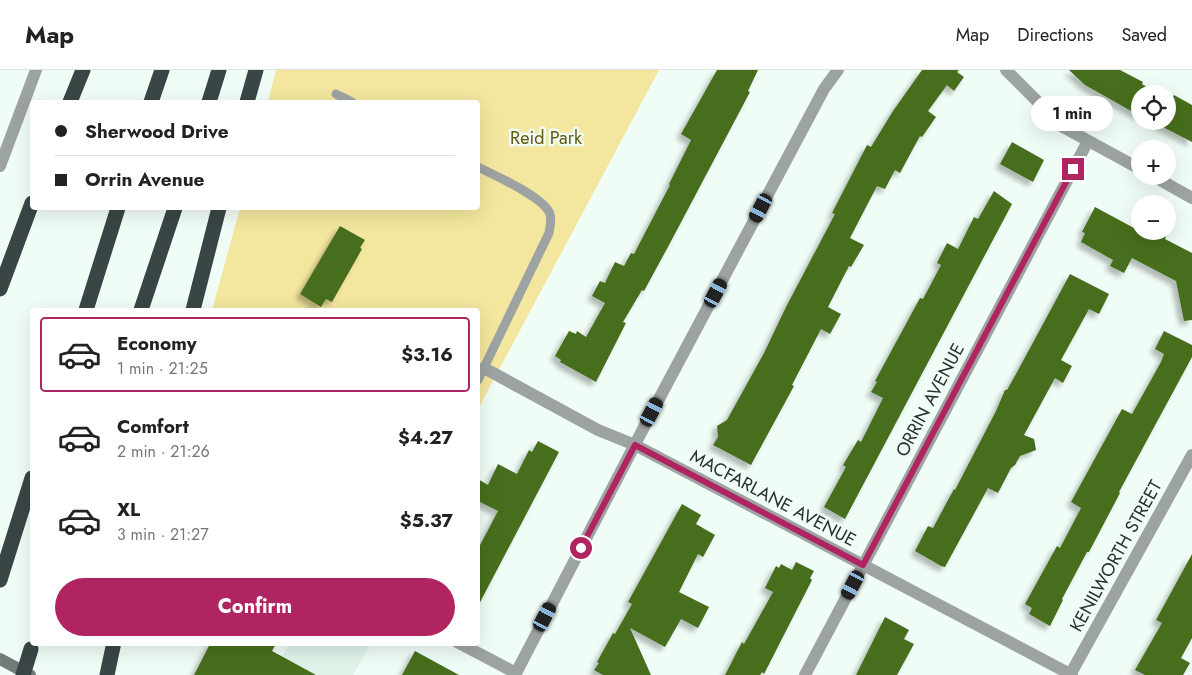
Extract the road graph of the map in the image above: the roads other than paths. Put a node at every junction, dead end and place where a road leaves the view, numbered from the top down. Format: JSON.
{"nodes":[{"id":1,"x":36,"y":70,"type":"edge"},
{"id":2,"x":83,"y":70,"type":"edge"},
{"id":3,"x":162,"y":70,"type":"edge"},
{"id":4,"x":219,"y":70,"type":"edge"},
{"id":5,"x":256,"y":70,"type":"edge"},
{"id":6,"x":838,"y":70,"type":"edge"},
{"id":7,"x":1006,"y":70,"type":"edge"},
{"id":8,"x":336,"y":94,"type":"dead end"},
{"id":9,"x":71,"y":100,"type":"edge"},
{"id":10,"x":152,"y":100,"type":"edge"},
{"id":11,"x":210,"y":100,"type":"edge"},
{"id":12,"x":248,"y":100,"type":"edge"},
{"id":13,"x":348,"y":100,"type":"edge"},
{"id":14,"x":1088,"y":142,"type":"junction"},
{"id":15,"x":1131,"y":164,"type":"edge"},
{"id":16,"x":0,"y":166,"type":"edge"},
{"id":17,"x":480,"y":168,"type":"edge"},
{"id":18,"x":1169,"y":185,"type":"edge"},
{"id":19,"x":1192,"y":198,"type":"edge"},
{"id":20,"x":30,"y":208,"type":"edge"},
{"id":21,"x":117,"y":210,"type":"edge"},
{"id":22,"x":173,"y":210,"type":"edge"},
{"id":23,"x":218,"y":210,"type":"edge"},
{"id":24,"x":0,"y":289,"type":"edge"},
{"id":25,"x":87,"y":308,"type":"edge"},
{"id":26,"x":142,"y":308,"type":"edge"},
{"id":27,"x":193,"y":308,"type":"edge"},
{"id":28,"x":484,"y":368,"type":"junction"},
{"id":29,"x":480,"y":376,"type":"edge"},
{"id":30,"x":635,"y":445,"type":"junction"},
{"id":31,"x":1192,"y":455,"type":"edge"},
{"id":32,"x":30,"y":484,"type":"edge"},
{"id":33,"x":863,"y":565,"type":"junction"},
{"id":34,"x":0,"y":580,"type":"edge"},
{"id":35,"x":32,"y":646,"type":"edge"},
{"id":36,"x":113,"y":646,"type":"edge"},
{"id":37,"x":464,"y":646,"type":"edge"},
{"id":38,"x":0,"y":659,"type":"edge"},
{"id":39,"x":515,"y":674,"type":"edge"},
{"id":40,"x":23,"y":675,"type":"edge"},
{"id":41,"x":30,"y":675,"type":"edge"},
{"id":42,"x":107,"y":675,"type":"edge"},
{"id":43,"x":805,"y":675,"type":"edge"},
{"id":44,"x":1071,"y":675,"type":"edge"}],
"edges":[{"from":1,"to":16,"type":"street"},
{"from":2,"to":9,"type":"highway"},
{"from":3,"to":10,"type":"highway"},
{"from":4,"to":11,"type":"highway"},
{"from":5,"to":12,"type":"highway"},
{"from":6,"to":30,"type":"street"},
{"from":7,"to":14,"type":"street"},
{"from":8,"to":13,"type":"lane"},
{"from":14,"to":15,"type":"street"},
{"from":14,"to":33,"type":"street","name":"ORRIN AVENUE"},
{"from":17,"to":28,"type":"lane"},
{"from":18,"to":19,"type":"street"},
{"from":20,"to":24,"type":"highway"},
{"from":21,"to":25,"type":"highway"},
{"from":22,"to":26,"type":"highway"},
{"from":23,"to":27,"type":"highway"},
{"from":28,"to":29,"type":"lane"},
{"from":28,"to":30,"type":"street","name":"MACFARLANE AVENUE"},
{"from":30,"to":33,"type":"street","name":"MACFARLANE AVENUE"},
{"from":30,"to":39,"type":"street"},
{"from":31,"to":44,"type":"street","name":"KENILWORTH STREET"},
{"from":32,"to":34,"type":"highway"},
{"from":33,"to":43,"type":"street","name":"ORRIN AVENUE"},
{"from":33,"to":44,"type":"street","name":"MACFARLANE AVENUE"},
{"from":35,"to":40,"type":"highway","bridge":true},
{"from":36,"to":42,"type":"highway"},
{"from":37,"to":39,"type":"street"},
{"from":38,"to":41,"type":"main road"}]}
